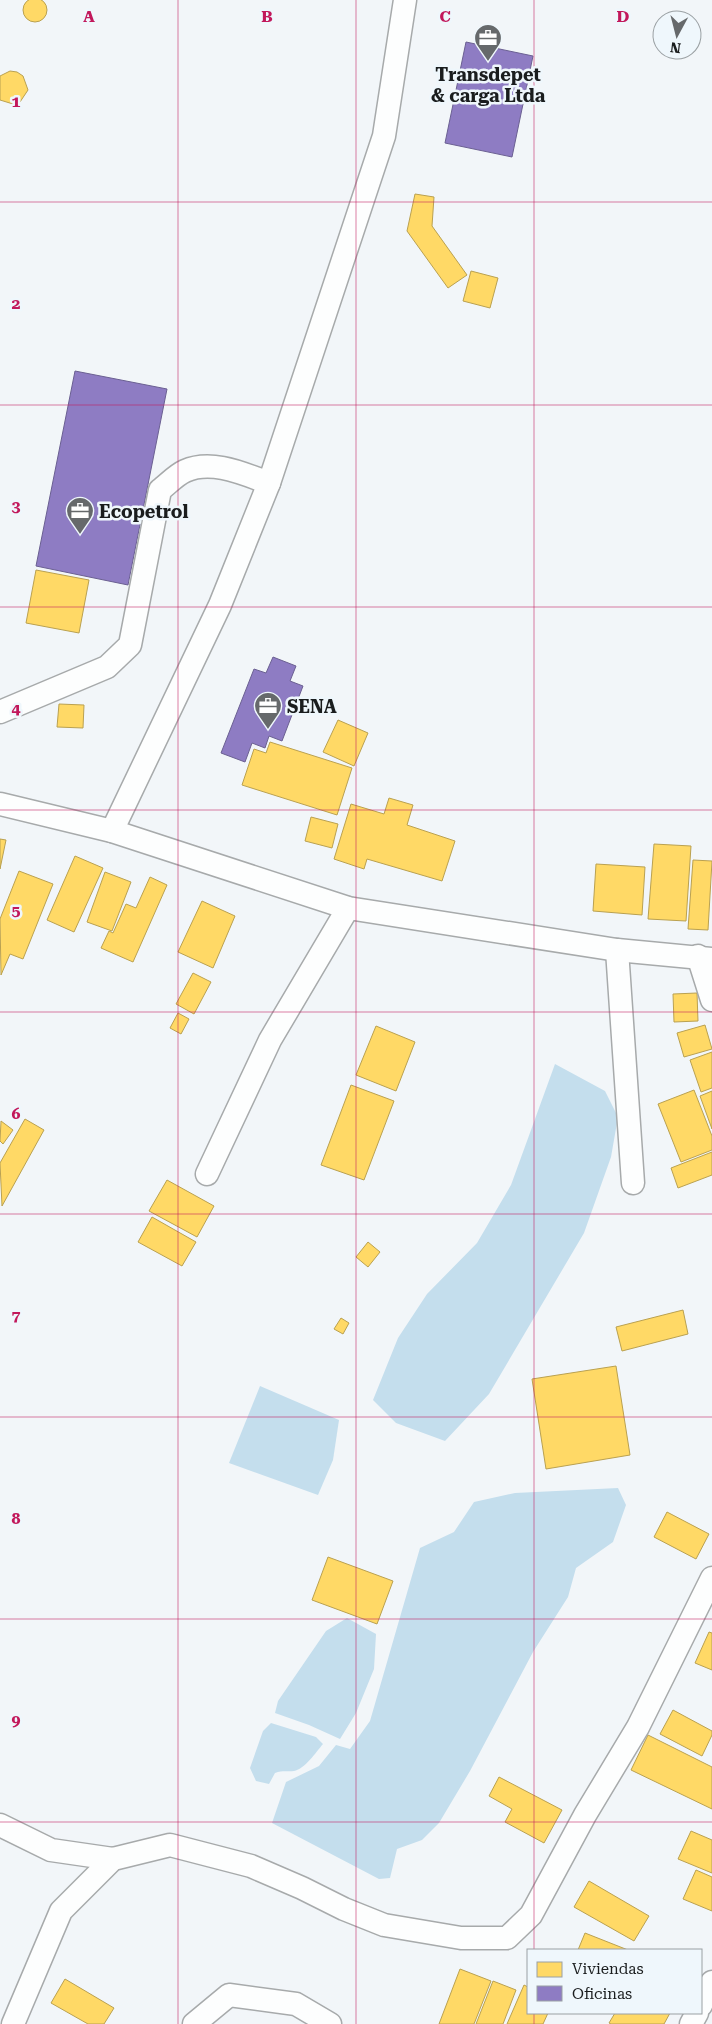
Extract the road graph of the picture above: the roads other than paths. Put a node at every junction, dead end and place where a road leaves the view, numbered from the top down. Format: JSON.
{"nodes":[{"id":1,"x":405,"y":0,"type":"edge"},
{"id":2,"x":269,"y":483,"type":"junction"},
{"id":3,"x":0,"y":712,"type":"edge"},
{"id":4,"x":0,"y":804,"type":"edge"},
{"id":5,"x":112,"y":831,"type":"junction"},
{"id":6,"x":348,"y":908,"type":"junction"},
{"id":7,"x":617,"y":950,"type":"junction"},
{"id":8,"x":705,"y":957,"type":"edge"},
{"id":9,"x":712,"y":1000,"type":"edge"},
{"id":10,"x":207,"y":1174,"type":"dead end"},
{"id":11,"x":633,"y":1182,"type":"dead end"},
{"id":12,"x":712,"y":1578,"type":"edge"},
{"id":13,"x":0,"y":1825,"type":"edge"},
{"id":14,"x":112,"y":1859,"type":"junction"},
{"id":15,"x":712,"y":1982,"type":"edge"},
{"id":16,"x":702,"y":2003,"type":"edge"},
{"id":17,"x":13,"y":2024,"type":"edge"},
{"id":18,"x":194,"y":2024,"type":"edge"},
{"id":19,"x":330,"y":2024,"type":"edge"}],
"edges":[{"from":1,"to":2,"type":"street"},
{"from":2,"to":3,"type":"street"},
{"from":2,"to":5,"type":"street"},
{"from":4,"to":5,"type":"street"},
{"from":5,"to":6,"type":"street"},
{"from":6,"to":7,"type":"street"},
{"from":6,"to":10,"type":"street"},
{"from":7,"to":8,"type":"street"},
{"from":7,"to":11,"type":"street"},
{"from":8,"to":9,"type":"street"},
{"from":12,"to":14,"type":"street"},
{"from":13,"to":14,"type":"street"},
{"from":14,"to":17,"type":"street"},
{"from":15,"to":16,"type":"street"},
{"from":18,"to":19,"type":"street"}]}
